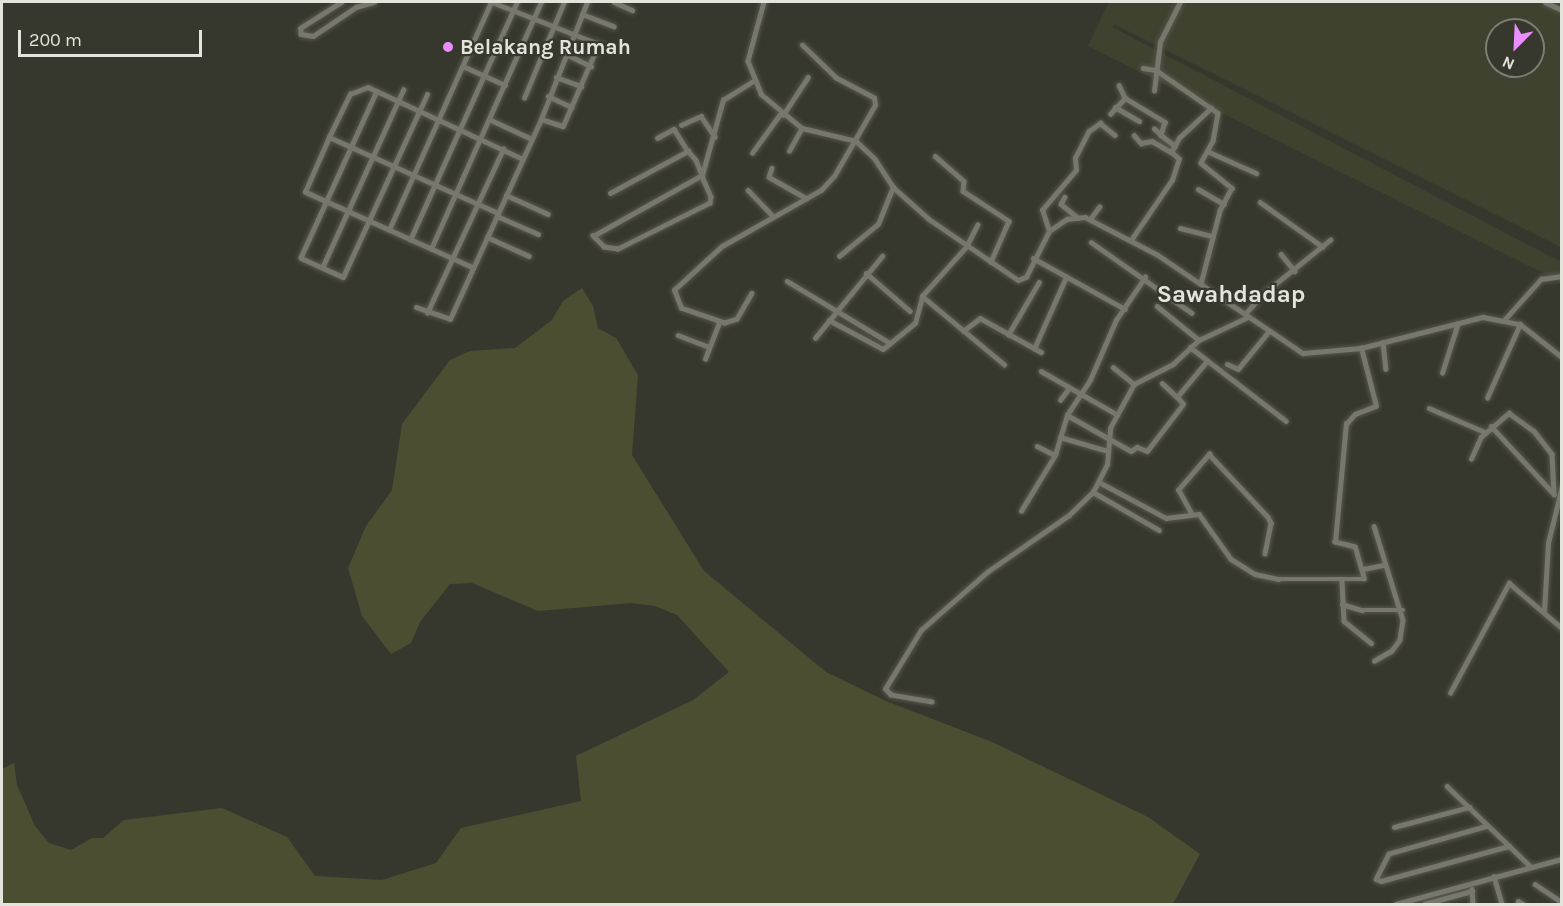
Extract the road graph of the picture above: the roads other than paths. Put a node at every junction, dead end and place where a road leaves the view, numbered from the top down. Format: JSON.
{"nodes":[{"id":1,"x":342,"y":2,"type":"edge"},
{"id":2,"x":374,"y":2,"type":"edge"},
{"id":3,"x":492,"y":2,"type":"edge"},
{"id":4,"x":517,"y":2,"type":"edge"},
{"id":5,"x":541,"y":2,"type":"edge"},
{"id":6,"x":564,"y":2,"type":"edge"},
{"id":7,"x":587,"y":2,"type":"edge"},
{"id":8,"x":614,"y":2,"type":"edge"},
{"id":9,"x":764,"y":2,"type":"edge"},
{"id":10,"x":1180,"y":2,"type":"edge"},
{"id":11,"x":1545,"y":2,"type":"edge"},
{"id":12,"x":632,"y":10,"type":"dead end"},
{"id":13,"x":1562,"y":10,"type":"edge"},
{"id":14,"x":513,"y":11,"type":"junction"},
{"id":15,"x":582,"y":14,"type":"junction"},
{"id":16,"x":533,"y":21,"type":"junction"},
{"id":17,"x":614,"y":26,"type":"dead end"},
{"id":18,"x":553,"y":29,"type":"junction"},
{"id":19,"x":573,"y":35,"type":"junction"},
{"id":20,"x":599,"y":44,"type":"junction"},
{"id":21,"x":802,"y":45,"type":"dead end"},
{"id":22,"x":606,"y":46,"type":"dead end"},
{"id":23,"x":566,"y":54,"type":"junction"},
{"id":24,"x":591,"y":66,"type":"junction"},
{"id":25,"x":465,"y":67,"type":"junction"},
{"id":26,"x":1143,"y":68,"type":"dead end"},
{"id":27,"x":1156,"y":70,"type":"junction"},
{"id":28,"x":485,"y":76,"type":"junction"},
{"id":29,"x":556,"y":77,"type":"junction"},
{"id":30,"x":808,"y":77,"type":"dead end"},
{"id":31,"x":752,"y":82,"type":"junction"},
{"id":32,"x":505,"y":85,"type":"junction"},
{"id":33,"x":1119,"y":85,"type":"dead end"},
{"id":34,"x":581,"y":86,"type":"junction"},
{"id":35,"x":403,"y":90,"type":"dead end"},
{"id":36,"x":377,"y":91,"type":"junction"},
{"id":37,"x":1154,"y":91,"type":"dead end"},
{"id":38,"x":428,"y":94,"type":"dead end"},
{"id":39,"x":548,"y":96,"type":"junction"},
{"id":40,"x":524,"y":98,"type":"dead end"},
{"id":41,"x":1125,"y":98,"type":"junction"},
{"id":42,"x":397,"y":102,"type":"junction"},
{"id":43,"x":572,"y":107,"type":"junction"},
{"id":44,"x":1115,"y":107,"type":"junction"},
{"id":45,"x":1211,"y":108,"type":"junction"},
{"id":46,"x":420,"y":112,"type":"junction"},
{"id":47,"x":782,"y":114,"type":"junction"},
{"id":48,"x":1110,"y":114,"type":"dead end"},
{"id":49,"x":541,"y":119,"type":"junction"},
{"id":50,"x":491,"y":120,"type":"junction"},
{"id":51,"x":440,"y":121,"type":"junction"},
{"id":52,"x":1139,"y":121,"type":"dead end"},
{"id":53,"x":681,"y":125,"type":"dead end"},
{"id":54,"x":802,"y":128,"type":"junction"},
{"id":55,"x":1154,"y":129,"type":"dead end"},
{"id":56,"x":462,"y":131,"type":"junction"},
{"id":57,"x":1115,"y":135,"type":"dead end"},
{"id":58,"x":1134,"y":135,"type":"dead end"},
{"id":59,"x":1161,"y":135,"type":"junction"},
{"id":60,"x":329,"y":136,"type":"junction"},
{"id":61,"x":715,"y":137,"type":"junction"},
{"id":62,"x":657,"y":138,"type":"dead end"},
{"id":63,"x":532,"y":139,"type":"junction"},
{"id":64,"x":482,"y":140,"type":"junction"},
{"id":65,"x":856,"y":141,"type":"junction"},
{"id":66,"x":1175,"y":146,"type":"junction"},
{"id":67,"x":351,"y":147,"type":"junction"},
{"id":68,"x":503,"y":149,"type":"junction"},
{"id":69,"x":688,"y":151,"type":"junction"},
{"id":70,"x":789,"y":151,"type":"dead end"},
{"id":71,"x":1207,"y":151,"type":"junction"},
{"id":72,"x":1171,"y":152,"type":"junction"},
{"id":73,"x":752,"y":153,"type":"dead end"},
{"id":74,"x":372,"y":156,"type":"junction"},
{"id":75,"x":934,"y":156,"type":"dead end"},
{"id":76,"x":523,"y":159,"type":"junction"},
{"id":77,"x":394,"y":166,"type":"junction"},
{"id":78,"x":772,"y":168,"type":"dead end"},
{"id":79,"x":1256,"y":173,"type":"dead end"},
{"id":80,"x":416,"y":175,"type":"junction"},
{"id":81,"x":702,"y":175,"type":"junction"},
{"id":82,"x":436,"y":184,"type":"junction"},
{"id":83,"x":893,"y":188,"type":"junction"},
{"id":84,"x":1198,"y":189,"type":"dead end"},
{"id":85,"x":748,"y":190,"type":"dead end"},
{"id":86,"x":610,"y":193,"type":"dead end"},
{"id":87,"x":457,"y":194,"type":"junction"},
{"id":88,"x":506,"y":195,"type":"junction"},
{"id":89,"x":1065,"y":197,"type":"dead end"},
{"id":90,"x":806,"y":198,"type":"junction"},
{"id":91,"x":327,"y":202,"type":"junction"},
{"id":92,"x":1260,"y":202,"type":"dead end"},
{"id":93,"x":476,"y":203,"type":"junction"},
{"id":94,"x":1224,"y":204,"type":"junction"},
{"id":95,"x":1099,"y":207,"type":"dead end"},
{"id":96,"x":347,"y":211,"type":"junction"},
{"id":97,"x":497,"y":214,"type":"junction"},
{"id":98,"x":548,"y":214,"type":"dead end"},
{"id":99,"x":772,"y":215,"type":"junction"},
{"id":100,"x":1078,"y":218,"type":"junction"},
{"id":101,"x":1091,"y":218,"type":"junction"},
{"id":102,"x":369,"y":220,"type":"junction"},
{"id":103,"x":977,"y":225,"type":"dead end"},
{"id":104,"x":1179,"y":228,"type":"dead end"},
{"id":105,"x":389,"y":230,"type":"junction"},
{"id":106,"x":1049,"y":231,"type":"junction"},
{"id":107,"x":538,"y":234,"type":"dead end"},
{"id":108,"x":1213,"y":236,"type":"junction"},
{"id":109,"x":487,"y":237,"type":"junction"},
{"id":110,"x":410,"y":240,"type":"junction"},
{"id":111,"x":1131,"y":240,"type":"junction"},
{"id":112,"x":1330,"y":240,"type":"dead end"},
{"id":113,"x":1090,"y":242,"type":"dead end"},
{"id":114,"x":966,"y":247,"type":"junction"},
{"id":115,"x":1323,"y":248,"type":"junction"},
{"id":116,"x":431,"y":249,"type":"junction"},
{"id":117,"x":1281,"y":254,"type":"dead end"},
{"id":118,"x":529,"y":256,"type":"dead end"},
{"id":119,"x":839,"y":256,"type":"dead end"},
{"id":120,"x":882,"y":256,"type":"dead end"},
{"id":121,"x":452,"y":257,"type":"junction"},
{"id":122,"x":1033,"y":258,"type":"junction"},
{"id":123,"x":991,"y":262,"type":"junction"},
{"id":124,"x":322,"y":267,"type":"junction"},
{"id":125,"x":473,"y":268,"type":"junction"},
{"id":126,"x":1295,"y":271,"type":"junction"},
{"id":127,"x":866,"y":273,"type":"junction"},
{"id":128,"x":1562,"y":276,"type":"edge"},
{"id":129,"x":1066,"y":277,"type":"junction"},
{"id":130,"x":1145,"y":277,"type":"junction"},
{"id":131,"x":787,"y":281,"type":"dead end"},
{"id":132,"x":1039,"y":282,"type":"dead end"},
{"id":133,"x":1201,"y":284,"type":"junction"},
{"id":134,"x":753,"y":293,"type":"dead end"},
{"id":135,"x":922,"y":296,"type":"junction"},
{"id":136,"x":1156,"y":306,"type":"dead end"},
{"id":137,"x":416,"y":307,"type":"dead end"},
{"id":138,"x":1125,"y":309,"type":"junction"},
{"id":139,"x":836,"y":311,"type":"junction"},
{"id":140,"x":910,"y":311,"type":"dead end"},
{"id":141,"x":427,"y":312,"type":"junction"},
{"id":142,"x":1192,"y":313,"type":"dead end"},
{"id":143,"x":1246,"y":316,"type":"junction"},
{"id":144,"x":829,"y":320,"type":"junction"},
{"id":145,"x":1505,"y":320,"type":"junction"},
{"id":146,"x":719,"y":322,"type":"junction"},
{"id":147,"x":1458,"y":323,"type":"junction"},
{"id":148,"x":1520,"y":324,"type":"junction"},
{"id":149,"x":963,"y":331,"type":"junction"},
{"id":150,"x":1269,"y":331,"type":"junction"},
{"id":151,"x":678,"y":335,"type":"dead end"},
{"id":152,"x":1008,"y":335,"type":"junction"},
{"id":153,"x":815,"y":338,"type":"dead end"},
{"id":154,"x":1198,"y":340,"type":"junction"},
{"id":155,"x":1383,"y":342,"type":"junction"},
{"id":156,"x":890,"y":343,"type":"junction"},
{"id":157,"x":709,"y":347,"type":"junction"},
{"id":158,"x":1190,"y":347,"type":"junction"},
{"id":159,"x":1361,"y":348,"type":"junction"},
{"id":160,"x":1034,"y":349,"type":"junction"},
{"id":161,"x":1041,"y":352,"type":"dead end"},
{"id":162,"x":1562,"y":357,"type":"edge"},
{"id":163,"x":705,"y":359,"type":"dead end"},
{"id":164,"x":1207,"y":361,"type":"junction"},
{"id":165,"x":1004,"y":364,"type":"dead end"},
{"id":166,"x":1227,"y":364,"type":"dead end"},
{"id":167,"x":1113,"y":367,"type":"dead end"},
{"id":168,"x":1386,"y":369,"type":"dead end"},
{"id":169,"x":1041,"y":371,"type":"dead end"},
{"id":170,"x":1442,"y":373,"type":"dead end"},
{"id":171,"x":1162,"y":383,"type":"dead end"},
{"id":172,"x":1134,"y":384,"type":"junction"},
{"id":173,"x":1069,"y":388,"type":"junction"},
{"id":174,"x":1080,"y":395,"type":"junction"},
{"id":175,"x":1178,"y":397,"type":"junction"},
{"id":176,"x":1487,"y":398,"type":"dead end"},
{"id":177,"x":1060,"y":400,"type":"dead end"},
{"id":178,"x":1428,"y":408,"type":"dead end"},
{"id":179,"x":1116,"y":414,"type":"junction"},
{"id":180,"x":1067,"y":415,"type":"junction"},
{"id":181,"x":1286,"y":421,"type":"dead end"},
{"id":182,"x":1491,"y":426,"type":"junction"},
{"id":183,"x":1485,"y":432,"type":"junction"},
{"id":184,"x":1060,"y":436,"type":"junction"},
{"id":185,"x":1109,"y":439,"type":"junction"},
{"id":186,"x":1036,"y":446,"type":"dead end"},
{"id":187,"x":1108,"y":451,"type":"junction"},
{"id":188,"x":1055,"y":455,"type":"junction"},
{"id":189,"x":1471,"y":459,"type":"dead end"},
{"id":190,"x":1099,"y":482,"type":"junction"},
{"id":191,"x":1562,"y":486,"type":"edge"},
{"id":192,"x":1093,"y":492,"type":"junction"},
{"id":193,"x":1555,"y":496,"type":"junction"},
{"id":194,"x":1021,"y":511,"type":"dead end"},
{"id":195,"x":1191,"y":513,"type":"junction"},
{"id":196,"x":1374,"y":526,"type":"dead end"},
{"id":197,"x":1159,"y":530,"type":"dead end"},
{"id":198,"x":1265,"y":553,"type":"dead end"},
{"id":199,"x":1384,"y":565,"type":"junction"},
{"id":200,"x":1363,"y":569,"type":"junction"},
{"id":201,"x":1342,"y":581,"type":"junction"},
{"id":202,"x":1342,"y":604,"type":"junction"},
{"id":203,"x":1403,"y":610,"type":"junction"},
{"id":204,"x":1544,"y":612,"type":"junction"},
{"id":205,"x":1562,"y":628,"type":"edge"},
{"id":206,"x":1371,"y":643,"type":"dead end"},
{"id":207,"x":1375,"y":661,"type":"dead end"},
{"id":208,"x":1450,"y":693,"type":"dead end"},
{"id":209,"x":932,"y":702,"type":"dead end"},
{"id":210,"x":1447,"y":786,"type":"dead end"},
{"id":211,"x":1469,"y":807,"type":"junction"},
{"id":212,"x":1488,"y":826,"type":"junction"},
{"id":213,"x":1394,"y":827,"type":"dead end"},
{"id":214,"x":1509,"y":846,"type":"junction"},
{"id":215,"x":1562,"y":859,"type":"edge"},
{"id":216,"x":1530,"y":866,"type":"junction"},
{"id":217,"x":1494,"y":876,"type":"junction"},
{"id":218,"x":1471,"y":884,"type":"junction"},
{"id":219,"x":1536,"y":884,"type":"dead end"},
{"id":220,"x":1472,"y":891,"type":"junction"},
{"id":221,"x":1562,"y":902,"type":"edge"},
{"id":222,"x":1396,"y":904,"type":"edge"},
{"id":223,"x":1424,"y":904,"type":"edge"},
{"id":224,"x":1473,"y":904,"type":"edge"},
{"id":225,"x":1502,"y":904,"type":"edge"}],
"edges":[{"from":1,"to":2,"type":"street"},
{"from":3,"to":14,"type":"street"},
{"from":3,"to":25,"type":"street"},
{"from":4,"to":14,"type":"street"},
{"from":5,"to":16,"type":"street"},
{"from":6,"to":18,"type":"street"},
{"from":7,"to":15,"type":"street"},
{"from":8,"to":12,"type":"street"},
{"from":9,"to":31,"type":"street"},
{"from":10,"to":27,"type":"street"},
{"from":11,"to":13,"type":"street"},
{"from":14,"to":16,"type":"street"},
{"from":14,"to":28,"type":"street"},
{"from":15,"to":17,"type":"street"},
{"from":15,"to":19,"type":"street"},
{"from":16,"to":18,"type":"street"},
{"from":16,"to":32,"type":"street"},
{"from":18,"to":19,"type":"street"},
{"from":18,"to":40,"type":"street"},
{"from":19,"to":20,"type":"street"},
{"from":19,"to":23,"type":"street"},
{"from":20,"to":22,"type":"street"},
{"from":20,"to":24,"type":"street"},
{"from":21,"to":65,"type":"street"},
{"from":23,"to":24,"type":"street"},
{"from":23,"to":29,"type":"street"},
{"from":24,"to":34,"type":"street"},
{"from":25,"to":28,"type":"street"},
{"from":25,"to":51,"type":"street"},
{"from":26,"to":27,"type":"street"},
{"from":27,"to":37,"type":"street"},
{"from":27,"to":45,"type":"street"},
{"from":28,"to":32,"type":"street"},
{"from":28,"to":56,"type":"street"},
{"from":29,"to":34,"type":"street"},
{"from":29,"to":39,"type":"street"},
{"from":30,"to":47,"type":"street"},
{"from":31,"to":47,"type":"street"},
{"from":31,"to":61,"type":"street"},
{"from":32,"to":50,"type":"street"},
{"from":33,"to":41,"type":"street"},
{"from":34,"to":43,"type":"street"},
{"from":35,"to":42,"type":"street"},
{"from":36,"to":42,"type":"street"},
{"from":36,"to":60,"type":"street"},
{"from":36,"to":67,"type":"street"},
{"from":38,"to":46,"type":"street"},
{"from":39,"to":43,"type":"street"},
{"from":39,"to":49,"type":"street"},
{"from":41,"to":44,"type":"street"},
{"from":41,"to":59,"type":"street"},
{"from":42,"to":46,"type":"street"},
{"from":42,"to":74,"type":"street"},
{"from":43,"to":49,"type":"street"},
{"from":44,"to":48,"type":"street"},
{"from":44,"to":52,"type":"street"},
{"from":45,"to":66,"type":"street"},
{"from":45,"to":71,"type":"street"},
{"from":46,"to":51,"type":"street"},
{"from":46,"to":77,"type":"street"},
{"from":47,"to":54,"type":"street"},
{"from":47,"to":73,"type":"street"},
{"from":49,"to":63,"type":"street"},
{"from":50,"to":63,"type":"street"},
{"from":50,"to":64,"type":"street"},
{"from":51,"to":56,"type":"street"},
{"from":51,"to":80,"type":"street"},
{"from":53,"to":61,"type":"street"},
{"from":54,"to":65,"type":"street"},
{"from":54,"to":70,"type":"street"},
{"from":55,"to":59,"type":"street"},
{"from":56,"to":64,"type":"street"},
{"from":56,"to":82,"type":"street"},
{"from":57,"to":106,"type":"street"},
{"from":58,"to":72,"type":"street"},
{"from":59,"to":66,"type":"street"},
{"from":60,"to":67,"type":"street"},
{"from":60,"to":91,"type":"street"},
{"from":61,"to":81,"type":"street"},
{"from":62,"to":69,"type":"street"},
{"from":63,"to":76,"type":"street"},
{"from":64,"to":68,"type":"street"},
{"from":64,"to":87,"type":"street"},
{"from":65,"to":83,"type":"street"},
{"from":65,"to":90,"type":"street"},
{"from":66,"to":72,"type":"street"},
{"from":67,"to":74,"type":"street"},
{"from":67,"to":91,"type":"street"},
{"from":68,"to":76,"type":"street"},
{"from":68,"to":93,"type":"street"},
{"from":69,"to":81,"type":"street"},
{"from":69,"to":86,"type":"street"},
{"from":71,"to":79,"type":"street"},
{"from":71,"to":94,"type":"street"},
{"from":72,"to":111,"type":"street"},
{"from":74,"to":77,"type":"street"},
{"from":74,"to":96,"type":"street"},
{"from":75,"to":123,"type":"street"},
{"from":76,"to":88,"type":"street"},
{"from":77,"to":80,"type":"street"},
{"from":77,"to":102,"type":"street"},
{"from":78,"to":90,"type":"street"},
{"from":80,"to":82,"type":"street"},
{"from":80,"to":105,"type":"street"},
{"from":81,"to":81,"type":"street"},
{"from":82,"to":87,"type":"street"},
{"from":82,"to":110,"type":"street"},
{"from":83,"to":114,"type":"street"},
{"from":83,"to":119,"type":"street"},
{"from":84,"to":94,"type":"street"},
{"from":85,"to":99,"type":"street"},
{"from":87,"to":93,"type":"street"},
{"from":87,"to":116,"type":"street"},
{"from":88,"to":97,"type":"street"},
{"from":88,"to":98,"type":"street"},
{"from":89,"to":100,"type":"street"},
{"from":90,"to":99,"type":"street"},
{"from":91,"to":96,"type":"street"},
{"from":91,"to":124,"type":"street"},
{"from":92,"to":115,"type":"street"},
{"from":93,"to":97,"type":"street"},
{"from":93,"to":121,"type":"street"},
{"from":94,"to":108,"type":"street"},
{"from":95,"to":101,"type":"street"},
{"from":96,"to":102,"type":"street"},
{"from":96,"to":124,"type":"street"},
{"from":97,"to":107,"type":"street"},
{"from":97,"to":109,"type":"street"},
{"from":99,"to":146,"type":"street"},
{"from":100,"to":101,"type":"street"},
{"from":100,"to":106,"type":"street"},
{"from":101,"to":111,"type":"street"},
{"from":102,"to":105,"type":"street"},
{"from":102,"to":124,"type":"street"},
{"from":103,"to":114,"type":"street"},
{"from":104,"to":108,"type":"street"},
{"from":105,"to":110,"type":"street"},
{"from":106,"to":122,"type":"street"},
{"from":108,"to":133,"type":"street"},
{"from":109,"to":118,"type":"street"},
{"from":109,"to":125,"type":"street"},
{"from":110,"to":116,"type":"street"},
{"from":111,"to":133,"type":"street"},
{"from":112,"to":115,"type":"street"},
{"from":113,"to":130,"type":"street"},
{"from":114,"to":123,"type":"street"},
{"from":114,"to":135,"type":"street"},
{"from":115,"to":126,"type":"street"},
{"from":116,"to":121,"type":"street"},
{"from":117,"to":126,"type":"street"},
{"from":120,"to":127,"type":"street"},
{"from":121,"to":125,"type":"street"},
{"from":121,"to":141,"type":"street"},
{"from":122,"to":123,"type":"street"},
{"from":122,"to":129,"type":"street"},
{"from":125,"to":141,"type":"street"},
{"from":126,"to":143,"type":"street"},
{"from":127,"to":139,"type":"street"},
{"from":127,"to":140,"type":"street"},
{"from":128,"to":145,"type":"street"},
{"from":129,"to":138,"type":"street"},
{"from":129,"to":160,"type":"street"},
{"from":130,"to":138,"type":"street"},
{"from":130,"to":142,"type":"street"},
{"from":131,"to":139,"type":"street"},
{"from":132,"to":152,"type":"street"},
{"from":133,"to":143,"type":"street"},
{"from":134,"to":146,"type":"street"},
{"from":135,"to":149,"type":"street"},
{"from":135,"to":156,"type":"street"},
{"from":136,"to":154,"type":"street"},
{"from":137,"to":141,"type":"street"},
{"from":138,"to":174,"type":"street"},
{"from":139,"to":144,"type":"street"},
{"from":139,"to":156,"type":"street"},
{"from":143,"to":150,"type":"street"},
{"from":143,"to":154,"type":"street"},
{"from":144,"to":153,"type":"street"},
{"from":144,"to":156,"type":"street"},
{"from":145,"to":147,"type":"street"},
{"from":145,"to":148,"type":"street"},
{"from":146,"to":157,"type":"street"},
{"from":147,"to":155,"type":"street"},
{"from":147,"to":170,"type":"street"},
{"from":148,"to":162,"type":"street"},
{"from":148,"to":176,"type":"street"},
{"from":149,"to":152,"type":"street"},
{"from":149,"to":165,"type":"street"},
{"from":150,"to":159,"type":"street"},
{"from":150,"to":166,"type":"street"},
{"from":151,"to":157,"type":"street"},
{"from":152,"to":160,"type":"street"},
{"from":154,"to":158,"type":"street"},
{"from":155,"to":159,"type":"street"},
{"from":155,"to":168,"type":"street"},
{"from":157,"to":163,"type":"street"},
{"from":158,"to":164,"type":"street"},
{"from":158,"to":172,"type":"street"},
{"from":159,"to":200,"type":"street"},
{"from":160,"to":161,"type":"street"},
{"from":164,"to":175,"type":"street"},
{"from":164,"to":181,"type":"street"},
{"from":167,"to":172,"type":"street"},
{"from":169,"to":173,"type":"street"},
{"from":171,"to":175,"type":"street"},
{"from":172,"to":179,"type":"street"},
{"from":173,"to":174,"type":"street"},
{"from":173,"to":177,"type":"street"},
{"from":174,"to":179,"type":"street"},
{"from":174,"to":180,"type":"street"},
{"from":175,"to":185,"type":"street"},
{"from":178,"to":183,"type":"street"},
{"from":179,"to":185,"type":"street"},
{"from":180,"to":184,"type":"street"},
{"from":180,"to":185,"type":"street"},
{"from":182,"to":183,"type":"street"},
{"from":182,"to":193,"type":"street"},
{"from":182,"to":193,"type":"street"},
{"from":183,"to":189,"type":"street"},
{"from":184,"to":187,"type":"street"},
{"from":184,"to":188,"type":"street"},
{"from":185,"to":187,"type":"street"},
{"from":186,"to":188,"type":"street"},
{"from":187,"to":190,"type":"street"},
{"from":188,"to":194,"type":"street"},
{"from":190,"to":192,"type":"street"},
{"from":190,"to":195,"type":"street"},
{"from":191,"to":193,"type":"street"},
{"from":192,"to":197,"type":"street"},
{"from":192,"to":209,"type":"street"},
{"from":193,"to":204,"type":"street"},
{"from":195,"to":198,"type":"street"},
{"from":195,"to":201,"type":"street"},
{"from":196,"to":199,"type":"street"},
{"from":199,"to":200,"type":"street"},
{"from":199,"to":203,"type":"street"},
{"from":200,"to":201,"type":"street"},
{"from":201,"to":202,"type":"street"},
{"from":202,"to":203,"type":"street"},
{"from":202,"to":206,"type":"street"},
{"from":203,"to":207,"type":"street"},
{"from":204,"to":205,"type":"street"},
{"from":204,"to":208,"type":"street"},
{"from":210,"to":211,"type":"street"},
{"from":211,"to":212,"type":"street"},
{"from":211,"to":213,"type":"street"},
{"from":212,"to":214,"type":"street"},
{"from":212,"to":214,"type":"street"},
{"from":214,"to":216,"type":"street"},
{"from":215,"to":216,"type":"street"},
{"from":216,"to":217,"type":"street"},
{"from":217,"to":218,"type":"street"},
{"from":217,"to":225,"type":"street"},
{"from":218,"to":220,"type":"street"},
{"from":218,"to":222,"type":"street"},
{"from":219,"to":221,"type":"street"},
{"from":220,"to":223,"type":"street"},
{"from":220,"to":224,"type":"street"}]}
